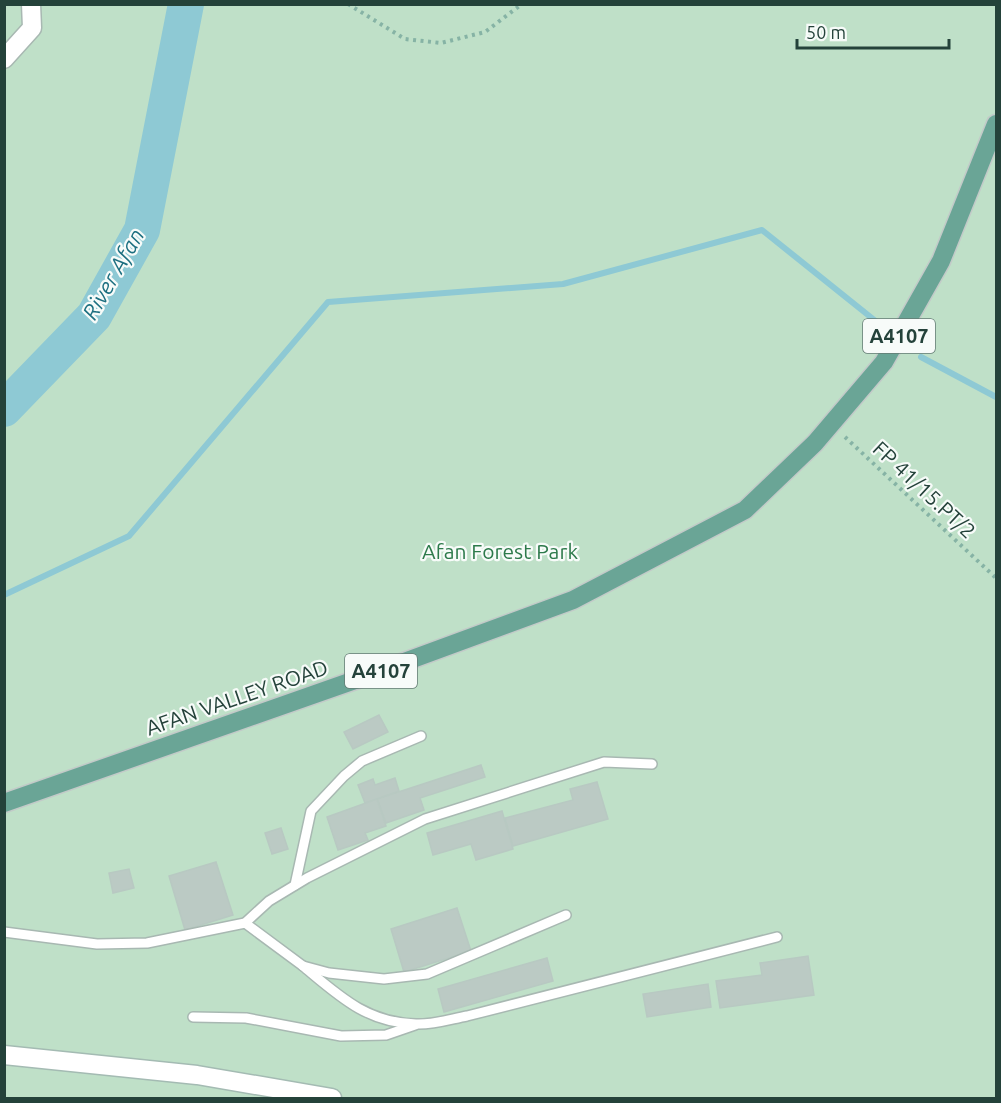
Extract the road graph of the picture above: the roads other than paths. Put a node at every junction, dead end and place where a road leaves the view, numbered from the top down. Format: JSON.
{"nodes":[{"id":1,"x":31,"y":4,"type":"edge"},
{"id":2,"x":4,"y":59,"type":"edge"},
{"id":3,"x":996,"y":124,"type":"edge"},
{"id":4,"x":421,"y":736,"type":"dead end"},
{"id":5,"x":652,"y":764,"type":"dead end"},
{"id":6,"x":4,"y":803,"type":"edge"},
{"id":7,"x":295,"y":885,"type":"junction"},
{"id":8,"x":566,"y":915,"type":"dead end"},
{"id":9,"x":245,"y":923,"type":"junction"},
{"id":10,"x":4,"y":932,"type":"edge"},
{"id":11,"x":777,"y":937,"type":"dead end"},
{"id":12,"x":303,"y":966,"type":"junction"},
{"id":13,"x":193,"y":1017,"type":"dead end"},
{"id":14,"x":417,"y":1024,"type":"junction"},
{"id":15,"x":4,"y":1055,"type":"edge"},
{"id":16,"x":332,"y":1098,"type":"edge"}],
"edges":[{"from":1,"to":2,"type":"main road"},
{"from":3,"to":6,"type":"main road","name":"AFAN VALLEY ROAD","number":"A4107"},
{"from":4,"to":7,"type":"lane"},
{"from":5,"to":7,"type":"lane"},
{"from":7,"to":9,"type":"lane"},
{"from":8,"to":12,"type":"lane"},
{"from":9,"to":10,"type":"lane"},
{"from":9,"to":12,"type":"lane"},
{"from":11,"to":14,"type":"lane"},
{"from":12,"to":14,"type":"lane"},
{"from":13,"to":14,"type":"lane"},
{"from":15,"to":16,"type":"main road"}]}
